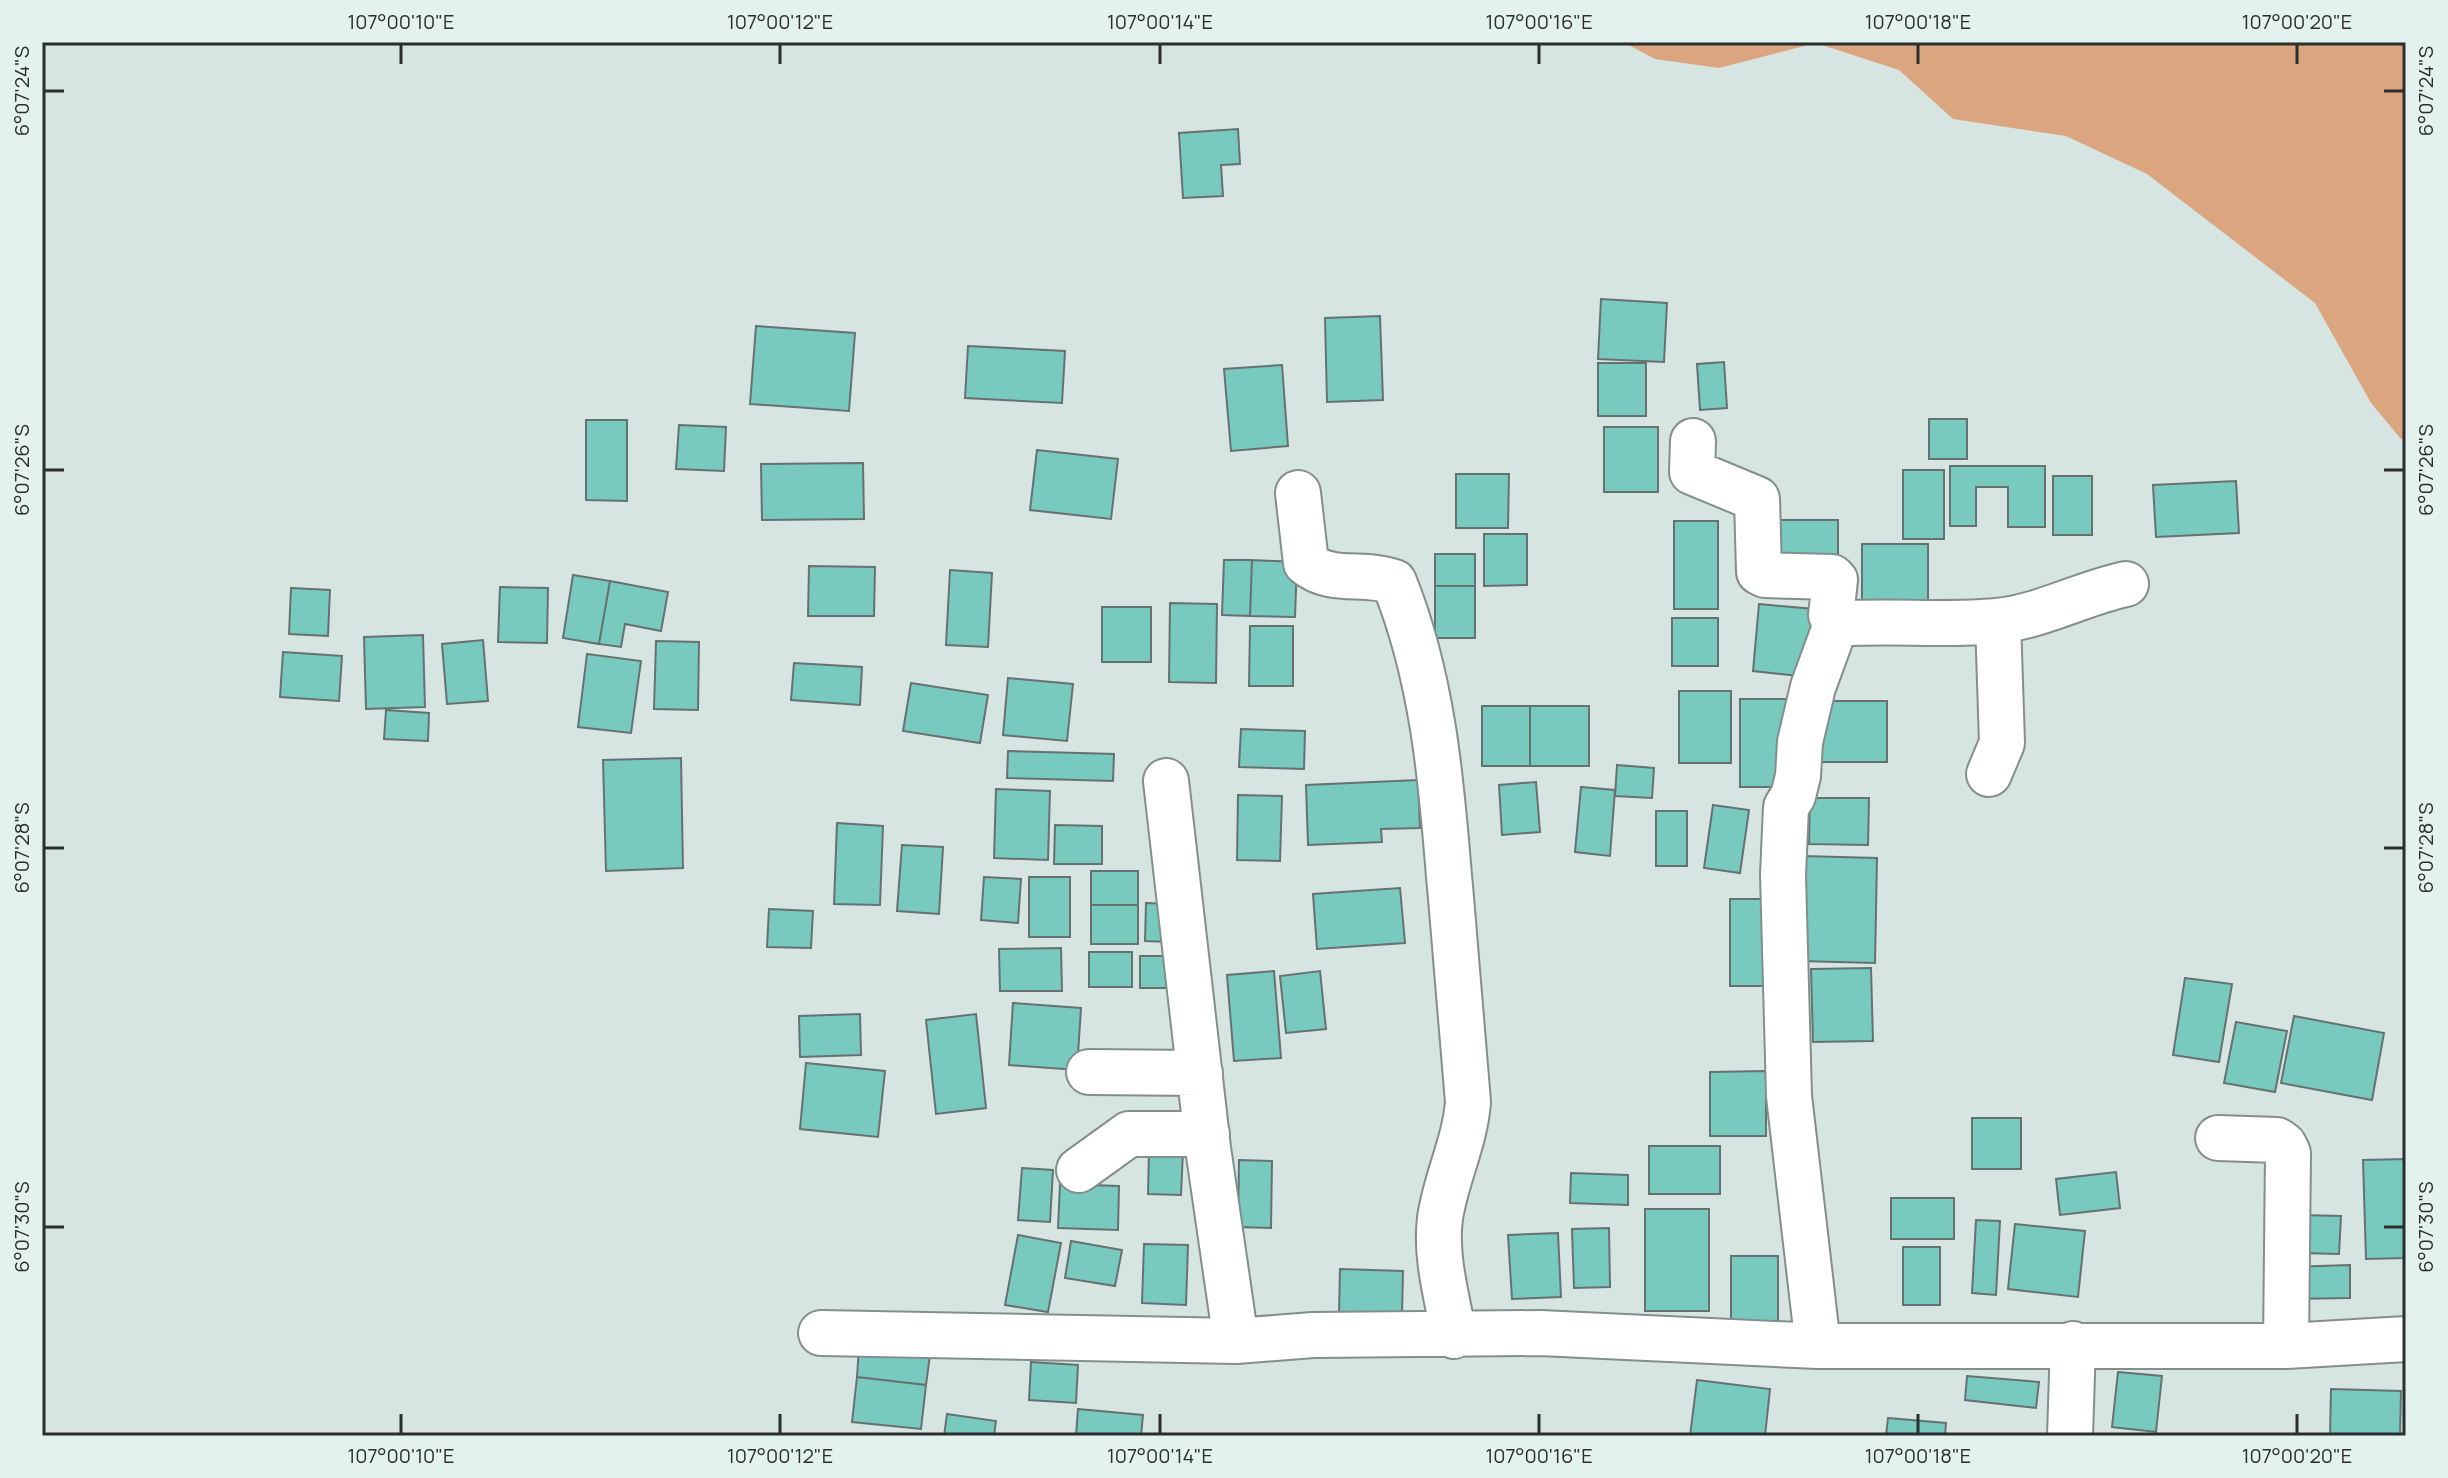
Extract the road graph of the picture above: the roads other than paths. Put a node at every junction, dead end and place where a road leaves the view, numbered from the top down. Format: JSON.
{"nodes":[{"id":1,"x":1693,"y":441,"type":"dead end"},
{"id":2,"x":1298,"y":493,"type":"dead end"},
{"id":3,"x":2126,"y":584,"type":"dead end"},
{"id":4,"x":1998,"y":621,"type":"junction"},
{"id":5,"x":1836,"y":624,"type":"junction"},
{"id":6,"x":1989,"y":774,"type":"dead end"},
{"id":7,"x":1166,"y":781,"type":"dead end"},
{"id":8,"x":1089,"y":1072,"type":"dead end"},
{"id":9,"x":1200,"y":1073,"type":"junction"},
{"id":10,"x":1207,"y":1134,"type":"junction"},
{"id":11,"x":2218,"y":1138,"type":"dead end"},
{"id":12,"x":1079,"y":1170,"type":"dead end"},
{"id":13,"x":821,"y":1333,"type":"dead end"},
{"id":14,"x":1454,"y":1336,"type":"junction"},
{"id":15,"x":2406,"y":1339,"type":"edge"},
{"id":16,"x":1236,"y":1341,"type":"junction"},
{"id":17,"x":2073,"y":1344,"type":"junction"},
{"id":18,"x":1818,"y":1346,"type":"junction"},
{"id":19,"x":2286,"y":1346,"type":"junction"},
{"id":20,"x":2070,"y":1436,"type":"edge"}],
"edges":[{"from":1,"to":5,"type":"street"},
{"from":2,"to":14,"type":"street"},
{"from":3,"to":4,"type":"street"},
{"from":4,"to":5,"type":"street"},
{"from":4,"to":6,"type":"street"},
{"from":5,"to":18,"type":"street"},
{"from":7,"to":9,"type":"street"},
{"from":8,"to":9,"type":"street"},
{"from":9,"to":10,"type":"street"},
{"from":10,"to":12,"type":"street"},
{"from":10,"to":16,"type":"street"},
{"from":11,"to":19,"type":"street"},
{"from":13,"to":16,"type":"street"},
{"from":14,"to":16,"type":"street"},
{"from":14,"to":18,"type":"street"},
{"from":15,"to":19,"type":"street"},
{"from":17,"to":18,"type":"street"},
{"from":17,"to":19,"type":"street"},
{"from":17,"to":20,"type":"street"}]}
